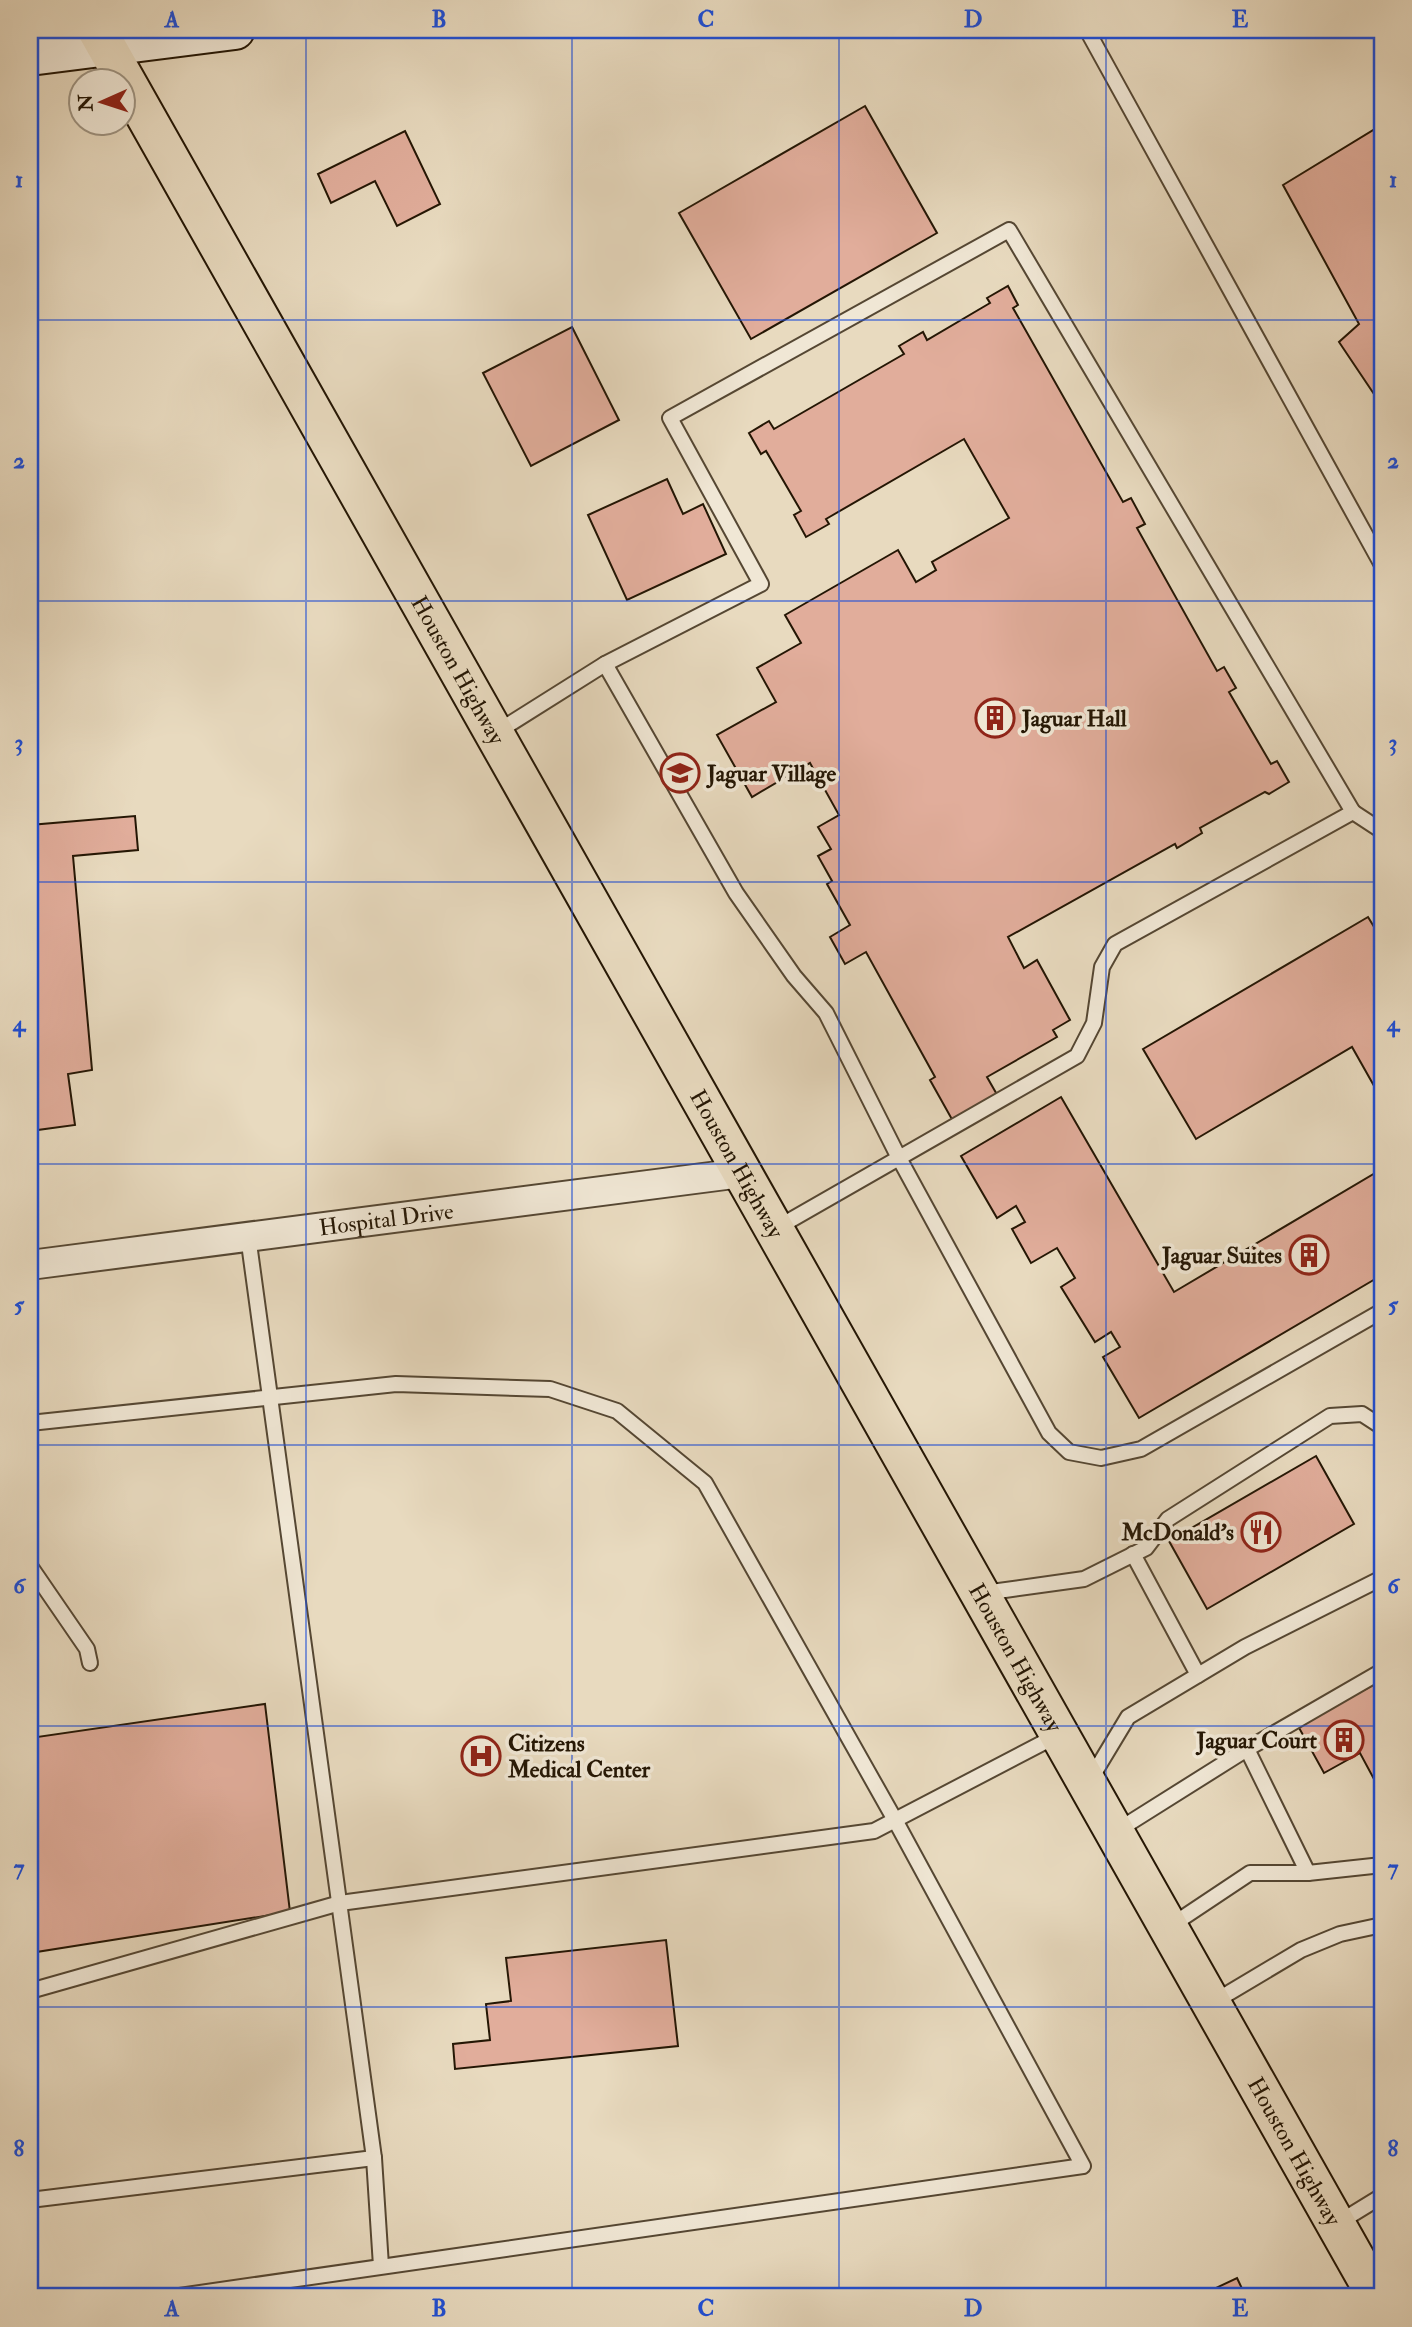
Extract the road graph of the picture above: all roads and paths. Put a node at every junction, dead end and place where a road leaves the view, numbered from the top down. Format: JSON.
{"nodes":[{"id":1,"x":235,"y":30,"type":"edge"},
{"id":2,"x":1087,"y":30,"type":"edge"},
{"id":3,"x":101,"y":38,"type":"edge"},
{"id":4,"x":30,"y":56,"type":"edge"},
{"id":5,"x":1382,"y":565,"type":"edge"},
{"id":6,"x":605,"y":664,"type":"junction"},
{"id":7,"x":494,"y":734,"type":"junction"},
{"id":8,"x":1353,"y":812,"type":"junction"},
{"id":9,"x":1382,"y":831,"type":"edge"},
{"id":10,"x":899,"y":1158,"type":"junction"},
{"id":11,"x":741,"y":1172,"type":"junction"},
{"id":12,"x":774,"y":1230,"type":"junction"},
{"id":13,"x":248,"y":1236,"type":"junction"},
{"id":14,"x":30,"y":1265,"type":"edge"},
{"id":15,"x":1382,"y":1311,"type":"edge"},
{"id":16,"x":271,"y":1399,"type":"junction"},
{"id":17,"x":30,"y":1423,"type":"edge"},
{"id":18,"x":1382,"y":1427,"type":"edge"},
{"id":19,"x":1133,"y":1554,"type":"junction"},
{"id":20,"x":30,"y":1566,"type":"edge"},
{"id":21,"x":1382,"y":1578,"type":"edge"},
{"id":22,"x":980,"y":1594,"type":"junction"},
{"id":23,"x":90,"y":1663,"type":"dead end"},
{"id":24,"x":1382,"y":1671,"type":"edge"},
{"id":25,"x":1198,"y":1675,"type":"junction"},
{"id":26,"x":1059,"y":1734,"type":"junction"},
{"id":27,"x":1247,"y":1749,"type":"junction"},
{"id":28,"x":1087,"y":1784,"type":"junction"},
{"id":29,"x":895,"y":1820,"type":"junction"},
{"id":30,"x":1114,"y":1832,"type":"junction"},
{"id":31,"x":1382,"y":1865,"type":"edge"},
{"id":32,"x":1308,"y":1873,"type":"junction"},
{"id":33,"x":340,"y":1903,"type":"junction"},
{"id":34,"x":1382,"y":1926,"type":"edge"},
{"id":35,"x":1168,"y":1928,"type":"junction"},
{"id":36,"x":30,"y":1991,"type":"edge"},
{"id":37,"x":1211,"y":2004,"type":"junction"},
{"id":38,"x":374,"y":2158,"type":"junction"},
{"id":39,"x":1382,"y":2196,"type":"edge"},
{"id":40,"x":30,"y":2200,"type":"edge"},
{"id":41,"x":1336,"y":2224,"type":"junction"},
{"id":42,"x":381,"y":2266,"type":"junction"},
{"id":43,"x":172,"y":2297,"type":"edge"},
{"id":44,"x":1377,"y":2297,"type":"edge"}],
"edges":[{"from":1,"to":3,"type":"main road"},
{"from":2,"to":5,"type":"lane"},
{"from":3,"to":4,"type":"main road"},
{"from":3,"to":7,"type":"main road","name":"Houston Highway"},
{"from":6,"to":7,"type":"lane"},
{"from":6,"to":8,"type":"lane"},
{"from":6,"to":10,"type":"lane"},
{"from":7,"to":11,"type":"main road","name":"Houston Highway"},
{"from":8,"to":9,"type":"lane"},
{"from":8,"to":10,"type":"lane"},
{"from":10,"to":12,"type":"lane"},
{"from":10,"to":15,"type":"lane"},
{"from":11,"to":12,"type":"main road","name":"Houston Highway"},
{"from":11,"to":13,"type":"street","name":"Hospital Drive"},
{"from":12,"to":22,"type":"main road","name":"Houston Highway"},
{"from":13,"to":14,"type":"street","name":"Hospital Drive"},
{"from":13,"to":16,"type":"lane"},
{"from":16,"to":17,"type":"lane"},
{"from":16,"to":29,"type":"lane"},
{"from":16,"to":33,"type":"lane"},
{"from":18,"to":19,"type":"lane"},
{"from":19,"to":22,"type":"lane"},
{"from":19,"to":25,"type":"lane"},
{"from":20,"to":23,"type":"lane"},
{"from":21,"to":25,"type":"lane"},
{"from":22,"to":26,"type":"main road","name":"Houston Highway"},
{"from":24,"to":27,"type":"lane"},
{"from":25,"to":28,"type":"lane"},
{"from":26,"to":28,"type":"main road","name":"Houston Highway"},
{"from":26,"to":29,"type":"lane"},
{"from":27,"to":30,"type":"lane"},
{"from":27,"to":32,"type":"lane"},
{"from":28,"to":30,"type":"main road","name":"Houston Highway"},
{"from":29,"to":33,"type":"lane"},
{"from":29,"to":42,"type":"lane"},
{"from":30,"to":35,"type":"main road","name":"Houston Highway"},
{"from":31,"to":32,"type":"lane"},
{"from":32,"to":35,"type":"lane"},
{"from":33,"to":36,"type":"lane"},
{"from":33,"to":38,"type":"lane"},
{"from":34,"to":37,"type":"lane"},
{"from":35,"to":37,"type":"main road","name":"Houston Highway"},
{"from":37,"to":41,"type":"main road","name":"Houston Highway"},
{"from":38,"to":40,"type":"lane"},
{"from":38,"to":42,"type":"lane"},
{"from":39,"to":41,"type":"lane"},
{"from":41,"to":44,"type":"main road","name":"Houston Highway"},
{"from":42,"to":43,"type":"lane"}]}
